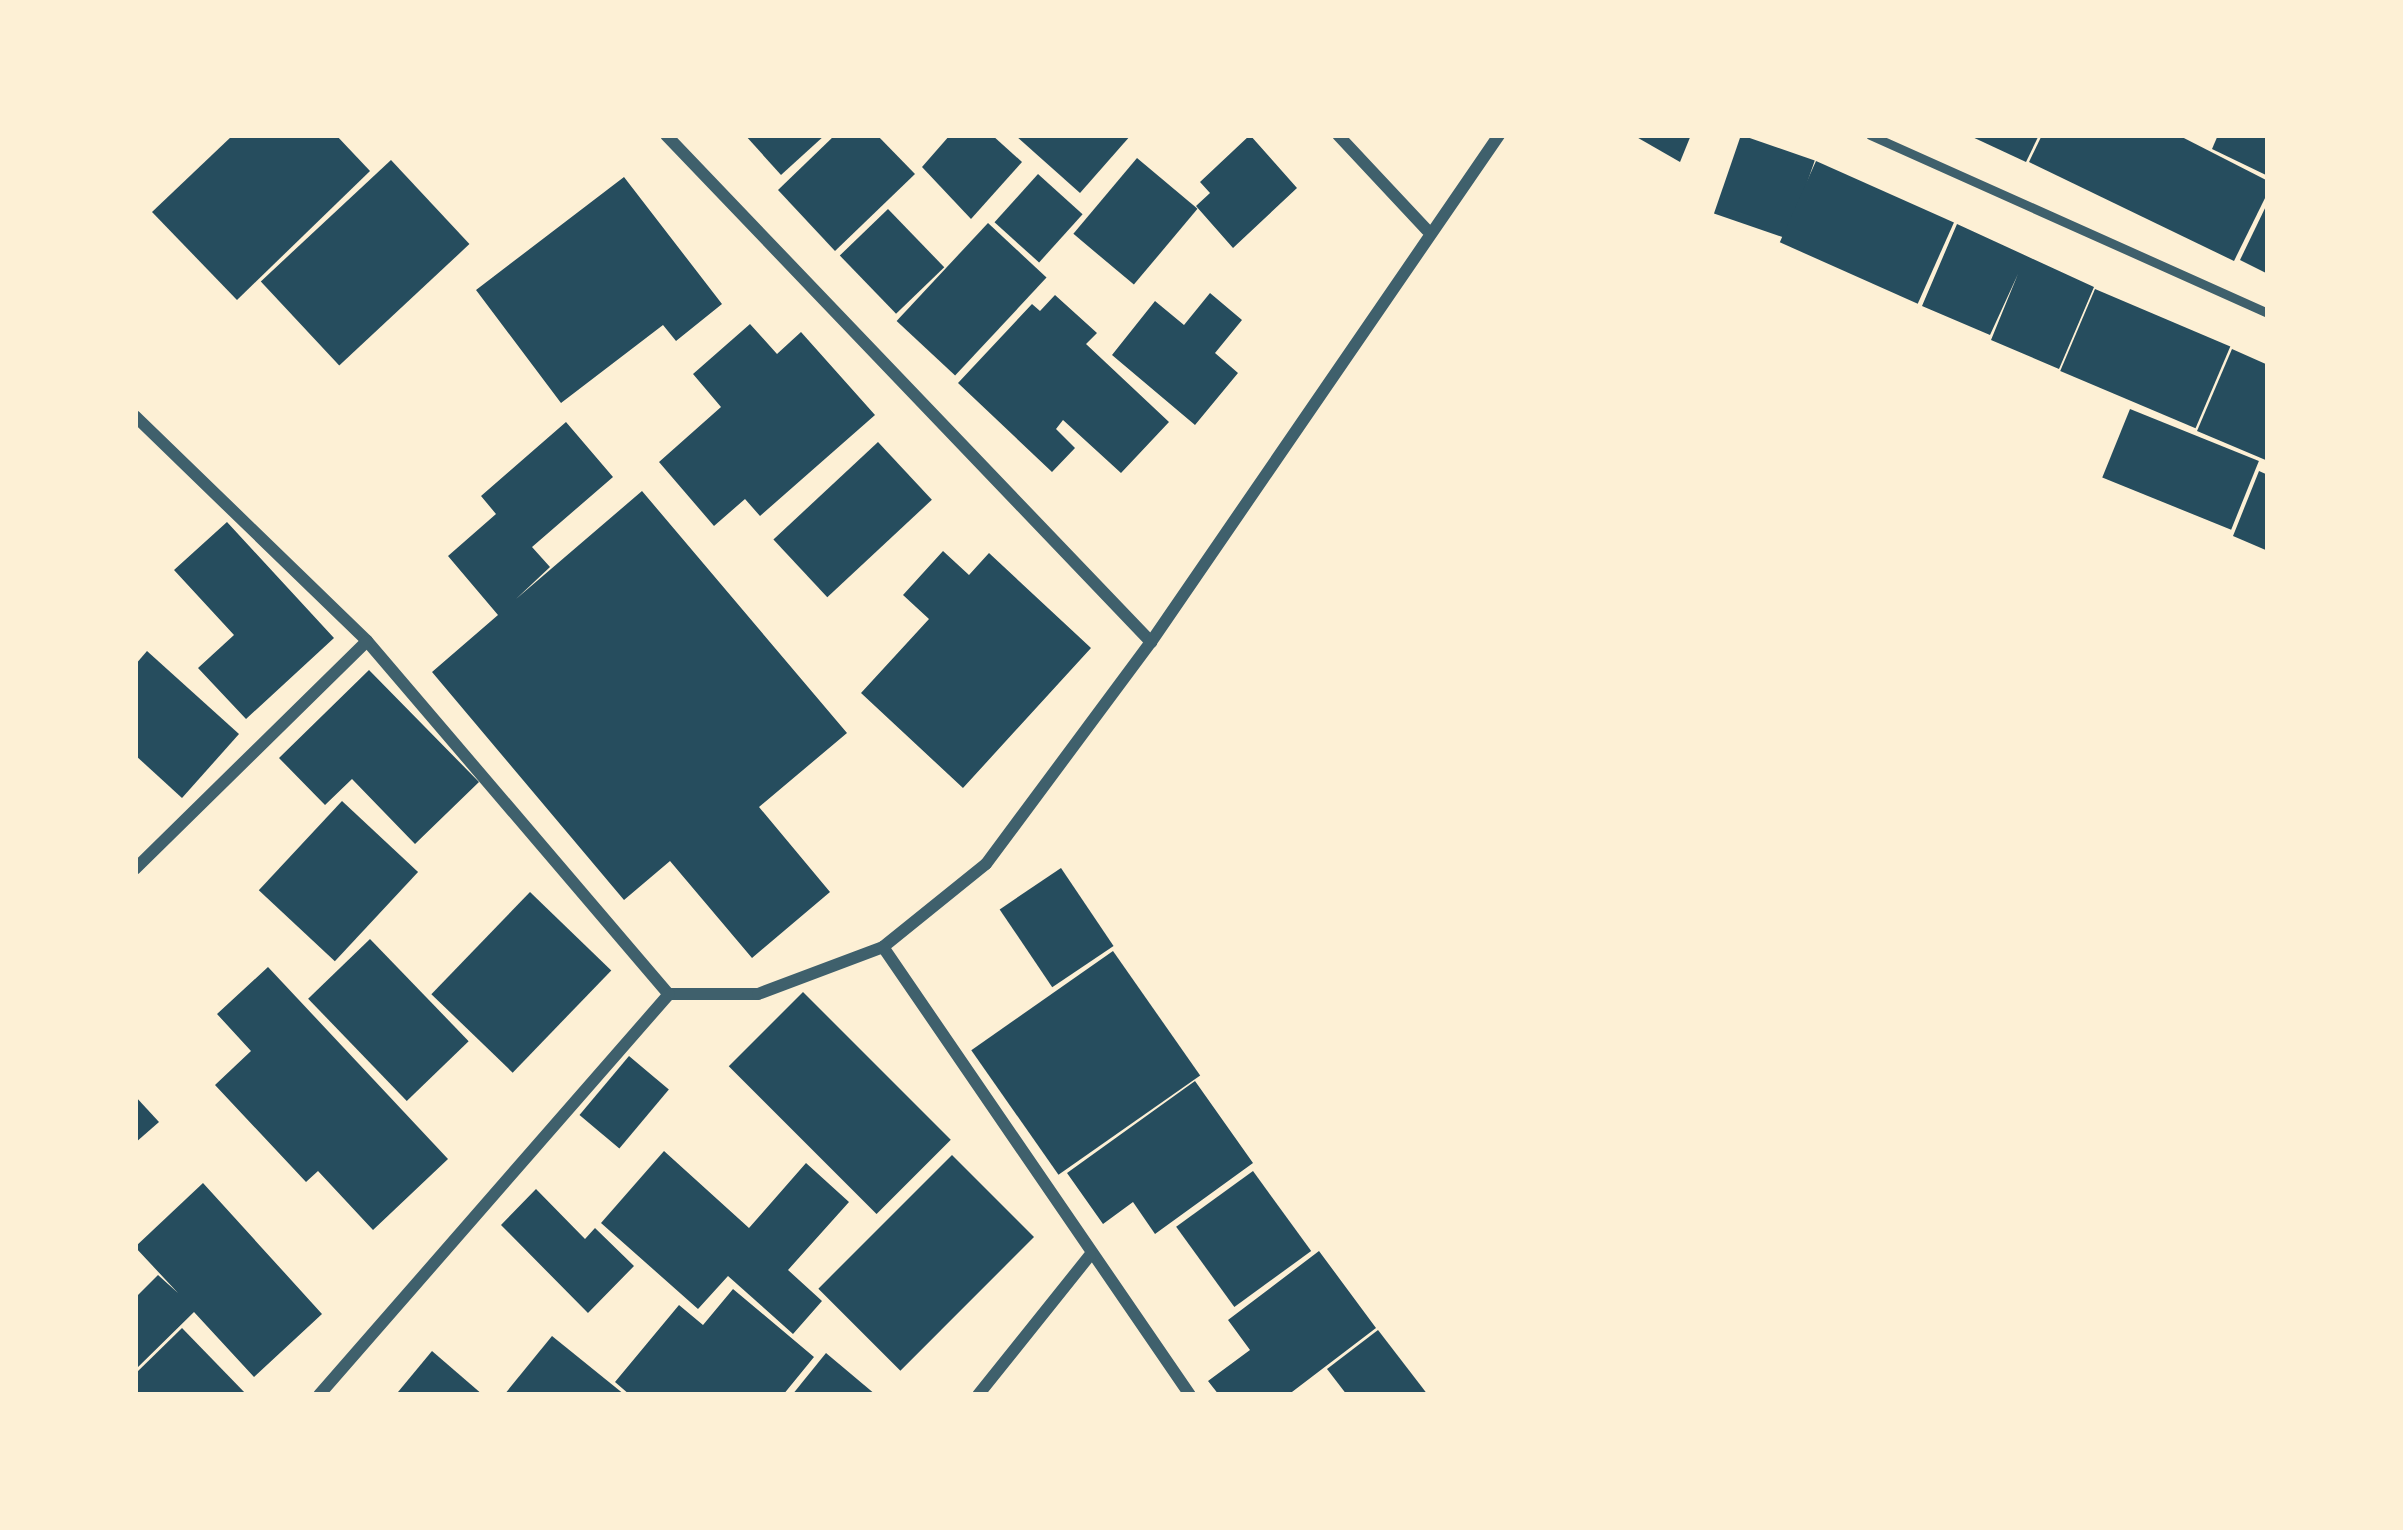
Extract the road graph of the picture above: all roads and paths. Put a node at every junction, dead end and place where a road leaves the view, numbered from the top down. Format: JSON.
{"nodes":[{"id":1,"x":666,"y":135,"type":"edge"},
{"id":2,"x":1338,"y":135,"type":"edge"},
{"id":3,"x":1499,"y":135,"type":"edge"},
{"id":4,"x":1870,"y":135,"type":"edge"},
{"id":5,"x":1427,"y":230,"type":"junction"},
{"id":6,"x":2268,"y":313,"type":"edge"},
{"id":7,"x":135,"y":416,"type":"edge"},
{"id":8,"x":368,"y":641,"type":"junction"},
{"id":9,"x":1151,"y":642,"type":"junction"},
{"id":10,"x":135,"y":869,"type":"edge"},
{"id":11,"x":883,"y":947,"type":"junction"},
{"id":12,"x":669,"y":994,"type":"junction"},
{"id":13,"x":1090,"y":1255,"type":"junction"},
{"id":14,"x":319,"y":1395,"type":"edge"},
{"id":15,"x":978,"y":1395,"type":"edge"},
{"id":16,"x":1190,"y":1395,"type":"edge"}],
"edges":[{"from":1,"to":9,"type":"street"},
{"from":2,"to":5,"type":"street"},
{"from":3,"to":5,"type":"street"},
{"from":4,"to":6,"type":"lane"},
{"from":5,"to":9,"type":"street"},
{"from":7,"to":8,"type":"street"},
{"from":8,"to":10,"type":"street"},
{"from":8,"to":12,"type":"street"},
{"from":9,"to":11,"type":"street"},
{"from":11,"to":12,"type":"street"},
{"from":11,"to":13,"type":"street"},
{"from":12,"to":14,"type":"street"},
{"from":13,"to":15,"type":"street"},
{"from":13,"to":16,"type":"street"}]}
